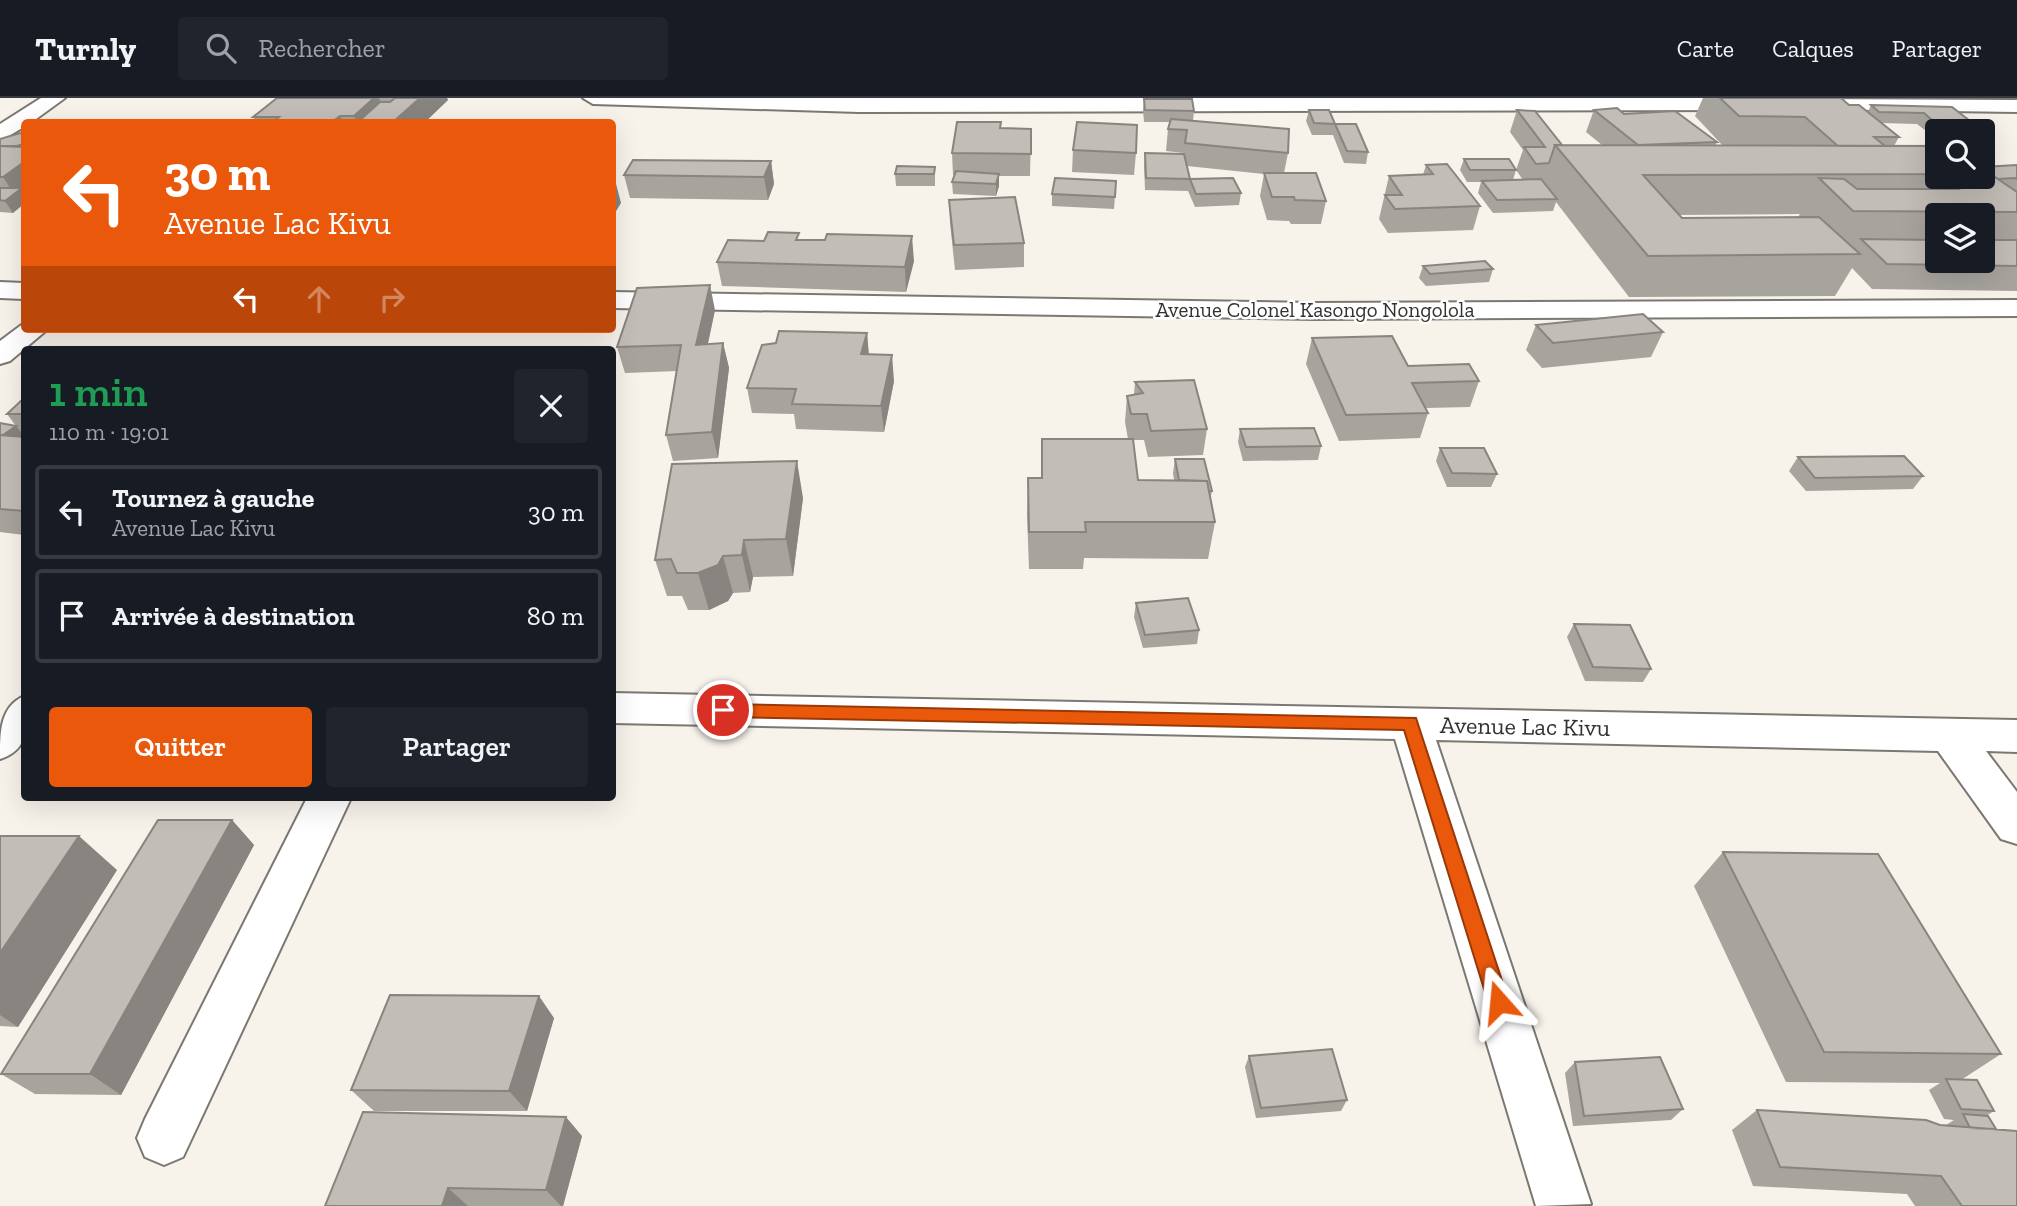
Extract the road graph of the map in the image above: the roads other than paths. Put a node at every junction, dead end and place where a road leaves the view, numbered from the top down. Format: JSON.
{"nodes":[{"id":1,"x":54,"y":98,"type":"edge"},
{"id":2,"x":593,"y":98,"type":"edge"},
{"id":3,"x":2008,"y":98,"type":"edge"},
{"id":4,"x":1584,"y":101,"type":"edge"},
{"id":5,"x":1141,"y":102,"type":"edge"},
{"id":6,"x":10,"y":103,"type":"dead end"},
{"id":7,"x":1767,"y":104,"type":"edge"},
{"id":8,"x":1795,"y":105,"type":"edge"},
{"id":9,"x":2017,"y":105,"type":"edge"},
{"id":10,"x":22,"y":119,"type":"edge"},
{"id":11,"x":21,"y":120,"type":"edge"},
{"id":12,"x":0,"y":134,"type":"edge"},
{"id":13,"x":0,"y":290,"type":"edge"},
{"id":14,"x":21,"y":290,"type":"edge"},
{"id":15,"x":616,"y":300,"type":"edge"},
{"id":16,"x":2017,"y":308,"type":"edge"},
{"id":17,"x":29,"y":333,"type":"edge"},
{"id":18,"x":0,"y":355,"type":"edge"},
{"id":19,"x":21,"y":696,"type":"edge"},
{"id":20,"x":0,"y":697,"type":"edge"},
{"id":21,"x":616,"y":708,"type":"edge"},
{"id":22,"x":21,"y":716,"type":"edge"},
{"id":23,"x":1410,"y":723,"type":"junction"},
{"id":24,"x":1950,"y":735,"type":"junction"},
{"id":25,"x":2017,"y":736,"type":"edge"},
{"id":26,"x":0,"y":743,"type":"edge"},
{"id":27,"x":328,"y":801,"type":"edge"},
{"id":28,"x":2017,"y":826,"type":"edge"},
{"id":29,"x":164,"y":1138,"type":"dead end"},
{"id":30,"x":1563,"y":1204,"type":"edge"}],
"edges":[{"from":1,"to":6,"type":"street"},
{"from":1,"to":10,"type":"street"},
{"from":2,"to":5,"type":"street"},
{"from":3,"to":9,"type":"street"},
{"from":4,"to":5,"type":"street"},
{"from":4,"to":7,"type":"street"},
{"from":8,"to":9,"type":"street"},
{"from":11,"to":12,"type":"street"},
{"from":13,"to":14,"type":"street"},
{"from":15,"to":16,"type":"street","name":"Avenue Colonel Kasongo Nongolola"},
{"from":17,"to":18,"type":"street"},
{"from":19,"to":20,"type":"street"},
{"from":21,"to":23,"type":"street","name":"Avenue Lac Kivu"},
{"from":22,"to":26,"type":"street"},
{"from":23,"to":24,"type":"street","name":"Avenue Lac Kivu"},
{"from":23,"to":30,"type":"street"},
{"from":24,"to":25,"type":"street","name":"Avenue Lac Kivu"},
{"from":24,"to":28,"type":"street"},
{"from":27,"to":29,"type":"street"}]}
